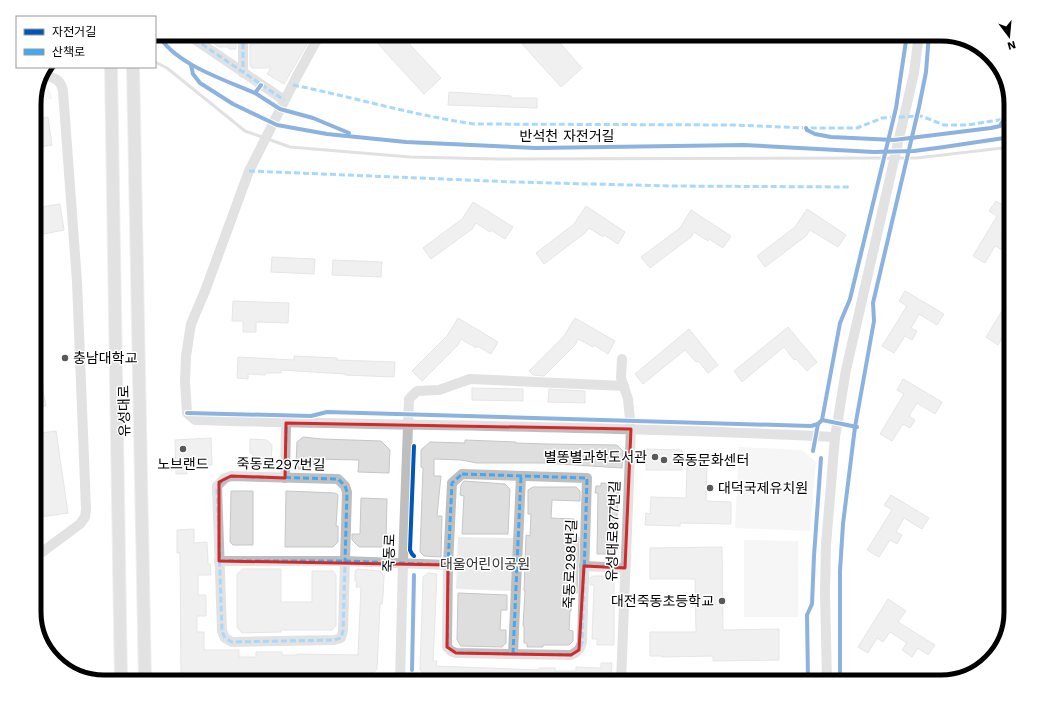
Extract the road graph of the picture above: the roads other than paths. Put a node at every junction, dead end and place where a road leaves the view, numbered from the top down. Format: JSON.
{"nodes":[{"id":1,"x":197,"y":41,"type":"edge"},
{"id":2,"x":243,"y":41,"type":"edge"},
{"id":3,"x":316,"y":41,"type":"edge"},
{"id":4,"x":918,"y":41,"type":"edge"},
{"id":5,"x":132,"y":68,"type":"edge"},
{"id":6,"x":111,"y":72,"type":"edge"},
{"id":7,"x":244,"y":73,"type":"junction"},
{"id":8,"x":48,"y":76,"type":"edge"},
{"id":9,"x":284,"y":100,"type":"junction"},
{"id":10,"x":622,"y":359,"type":"dead end"},
{"id":11,"x":624,"y":386,"type":"junction"},
{"id":12,"x":286,"y":423,"type":"junction"},
{"id":13,"x":408,"y":424,"type":"junction"},
{"id":14,"x":631,"y":429,"type":"junction"},
{"id":15,"x":835,"y":437,"type":"junction"},
{"id":16,"x":521,"y":476,"type":"junction"},
{"id":17,"x":285,"y":478,"type":"junction"},
{"id":18,"x":41,"y":553,"type":"edge"},
{"id":19,"x":219,"y":561,"type":"junction"},
{"id":20,"x":345,"y":561,"type":"junction"},
{"id":21,"x":403,"y":563,"type":"junction"},
{"id":22,"x":448,"y":565,"type":"junction"},
{"id":23,"x":584,"y":566,"type":"junction"},
{"id":24,"x":625,"y":568,"type":"junction"},
{"id":25,"x":513,"y":654,"type":"junction"},
{"id":26,"x":120,"y":675,"type":"edge"},
{"id":27,"x":145,"y":675,"type":"edge"},
{"id":28,"x":400,"y":675,"type":"edge"},
{"id":29,"x":621,"y":675,"type":"edge"},
{"id":30,"x":827,"y":675,"type":"edge"}],
"edges":[{"from":1,"to":7,"type":"street"},
{"from":2,"to":7,"type":"street"},
{"from":3,"to":9,"type":"street"},
{"from":4,"to":15,"type":"street"},
{"from":5,"to":27,"type":"main road","name":"유성대로"},
{"from":6,"to":26,"type":"main road","name":"유성대로"},
{"from":7,"to":9,"type":"street"},
{"from":8,"to":18,"type":"street"},
{"from":9,"to":12,"type":"street"},
{"from":10,"to":11,"type":"street","name":"유성대로877번길"},
{"from":11,"to":13,"type":"street","name":"죽동로"},
{"from":11,"to":14,"type":"street","name":"유성대로877번길"},
{"from":12,"to":13,"type":"street"},
{"from":12,"to":17,"type":"street"},
{"from":13,"to":14,"type":"street"},
{"from":13,"to":21,"type":"street","name":"죽동로"},
{"from":14,"to":15,"type":"street"},
{"from":14,"to":24,"type":"street","name":"유성대로877번길"},
{"from":15,"to":30,"type":"street"},
{"from":16,"to":22,"type":"street","name":"죽동로298번길"},
{"from":16,"to":23,"type":"street","name":"죽동로298번길"},
{"from":16,"to":25,"type":"street"},
{"from":17,"to":19,"type":"street","name":"죽동로297번길"},
{"from":17,"to":20,"type":"street","name":"죽동로297번길"},
{"from":19,"to":20,"type":"street"},
{"from":19,"to":20,"type":"street","name":"죽동로297번길"},
{"from":20,"to":21,"type":"street"},
{"from":21,"to":22,"type":"street"},
{"from":21,"to":28,"type":"street","name":"죽동로"},
{"from":22,"to":25,"type":"street","name":"죽동로298번길"},
{"from":23,"to":24,"type":"street"},
{"from":23,"to":25,"type":"street","name":"죽동로298번길"},
{"from":24,"to":29,"type":"street","name":"유성대로877번길"}]}
